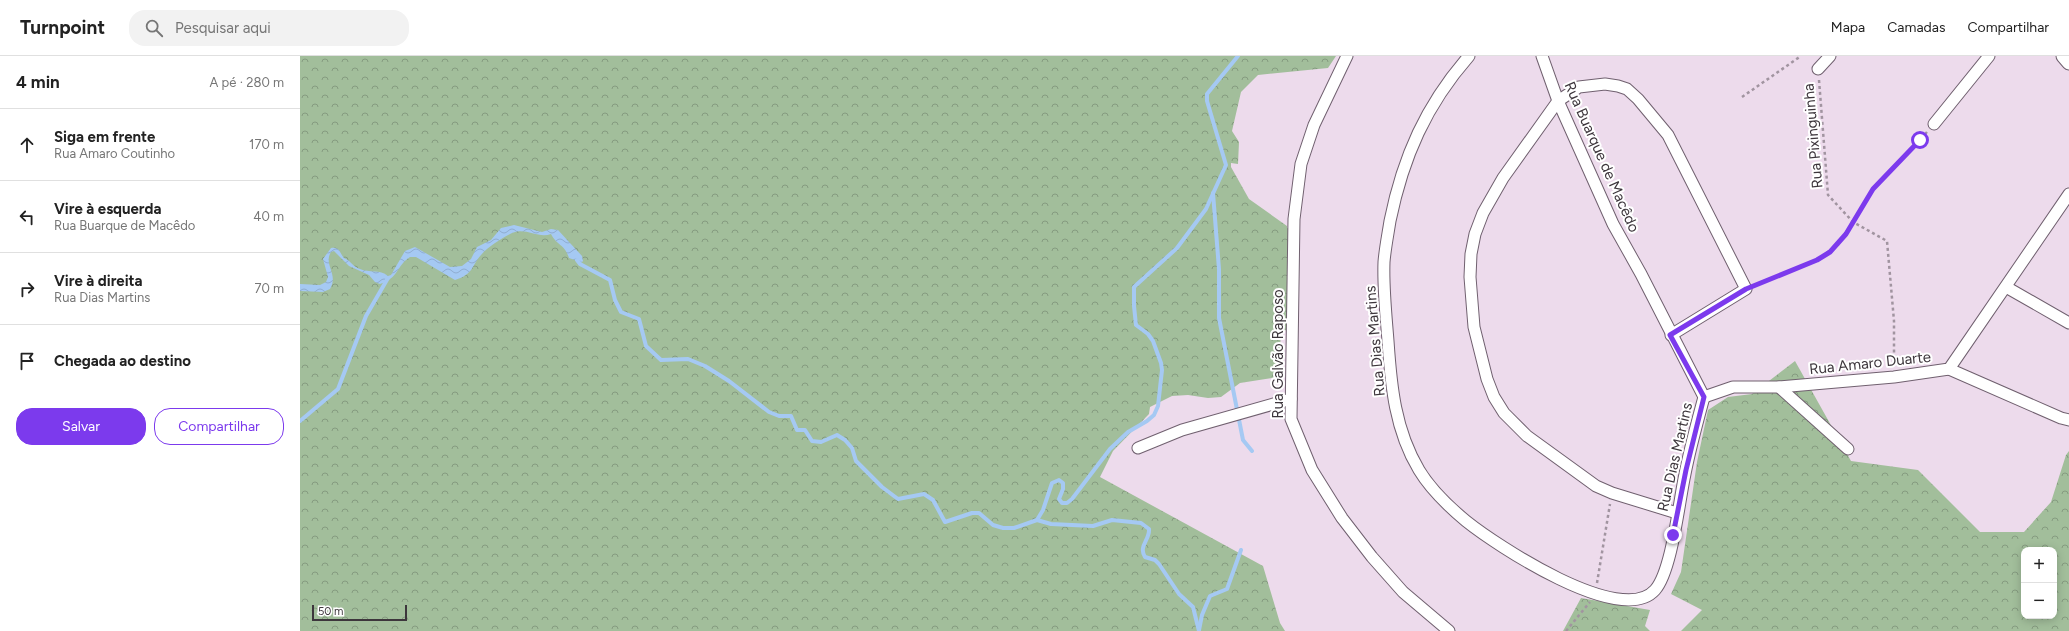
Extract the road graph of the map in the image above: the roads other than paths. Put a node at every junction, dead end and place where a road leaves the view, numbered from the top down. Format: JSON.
{"nodes":[{"id":1,"x":1347,"y":56,"type":"edge"},
{"id":2,"x":1469,"y":56,"type":"edge"},
{"id":3,"x":1542,"y":56,"type":"edge"},
{"id":4,"x":1830,"y":56,"type":"edge"},
{"id":5,"x":1989,"y":56,"type":"edge"},
{"id":6,"x":2063,"y":56,"type":"edge"},
{"id":7,"x":2069,"y":63,"type":"edge"},
{"id":8,"x":1818,"y":68,"type":"road end"},
{"id":9,"x":1558,"y":101,"type":"junction"},
{"id":10,"x":1934,"y":124,"type":"road end"},
{"id":11,"x":2067,"y":201,"type":"edge"},
{"id":12,"x":2006,"y":287,"type":"junction"},
{"id":13,"x":2069,"y":323,"type":"edge"},
{"id":14,"x":1670,"y":335,"type":"junction"},
{"id":15,"x":1949,"y":369,"type":"junction"},
{"id":16,"x":1779,"y":386,"type":"junction"},
{"id":17,"x":1704,"y":397,"type":"junction"},
{"id":18,"x":1290,"y":399,"type":"junction"},
{"id":19,"x":2069,"y":420,"type":"edge"},
{"id":20,"x":1138,"y":448,"type":"dead end"},
{"id":21,"x":1848,"y":449,"type":"dead end"},
{"id":22,"x":1677,"y":513,"type":"junction"},
{"id":23,"x":1448,"y":631,"type":"edge"}],
"edges":[{"from":1,"to":18,"type":"street","name":"Rua Galvão Raposo"},
{"from":2,"to":22,"type":"street","name":"Rua Dias Martins"},
{"from":3,"to":9,"type":"street","name":"Rua Buarque de Macêdo"},
{"from":4,"to":8,"type":"street"},
{"from":5,"to":10,"type":"street"},
{"from":6,"to":7,"type":"street"},
{"from":9,"to":14,"type":"street","name":"Rua Buarque de Macêdo"},
{"from":9,"to":14,"type":"street"},
{"from":9,"to":22,"type":"street"},
{"from":11,"to":12,"type":"street","name":"Rua Amaro Duarte"},
{"from":12,"to":13,"type":"street"},
{"from":12,"to":15,"type":"street","name":"Rua Amaro Duarte"},
{"from":14,"to":17,"type":"street","name":"Rua Buarque de Macêdo"},
{"from":15,"to":16,"type":"street","name":"Rua Amaro Duarte"},
{"from":15,"to":19,"type":"street"},
{"from":16,"to":17,"type":"street","name":"Rua Amaro Duarte"},
{"from":16,"to":21,"type":"street"},
{"from":17,"to":22,"type":"street","name":"Rua Dias Martins"},
{"from":18,"to":20,"type":"street"},
{"from":18,"to":23,"type":"street","name":"Rua Galvão Raposo"}]}
